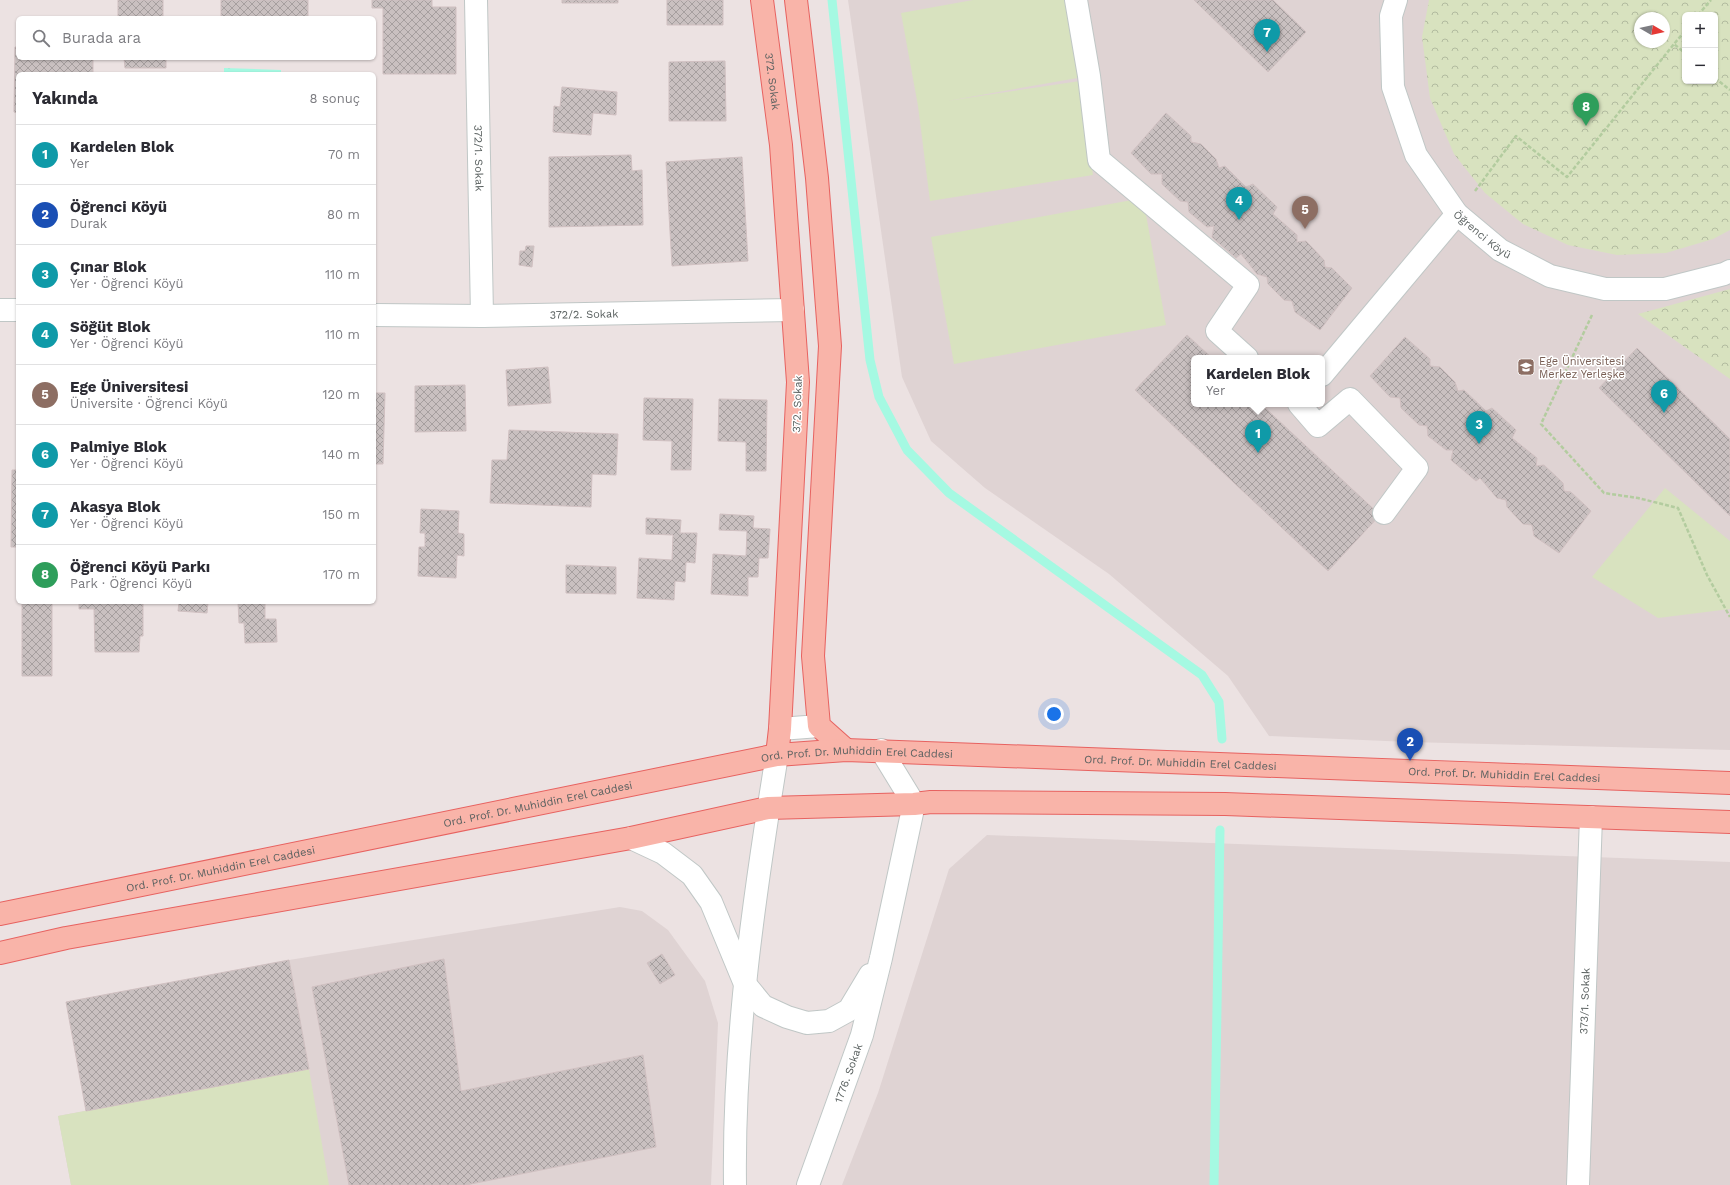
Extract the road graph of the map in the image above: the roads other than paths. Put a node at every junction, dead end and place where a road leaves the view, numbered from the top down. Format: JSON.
{"nodes":[{"id":1,"x":476,"y":0,"type":"edge"},
{"id":2,"x":762,"y":0,"type":"edge"},
{"id":3,"x":796,"y":0,"type":"edge"},
{"id":4,"x":1076,"y":0,"type":"edge"},
{"id":5,"x":1396,"y":0,"type":"edge"},
{"id":6,"x":1457,"y":214,"type":"junction"},
{"id":7,"x":1730,"y":271,"type":"edge"},
{"id":8,"x":0,"y":310,"type":"edge"},
{"id":9,"x":16,"y":310,"type":"edge"},
{"id":10,"x":793,"y":310,"type":"junction"},
{"id":11,"x":376,"y":315,"type":"edge"},
{"id":12,"x":482,"y":316,"type":"junction"},
{"id":13,"x":1244,"y":355,"type":"edge"},
{"id":14,"x":1325,"y":371,"type":"edge"},
{"id":15,"x":1302,"y":407,"type":"edge"},
{"id":16,"x":1384,"y":513,"type":"dead end"},
{"id":17,"x":819,"y":726,"type":"junction"},
{"id":18,"x":780,"y":729,"type":"junction"},
{"id":19,"x":846,"y":750,"type":"junction"},
{"id":20,"x":881,"y":750,"type":"junction"},
{"id":21,"x":777,"y":755,"type":"junction"},
{"id":22,"x":1730,"y":783,"type":"edge"},
{"id":23,"x":914,"y":804,"type":"junction"},
{"id":24,"x":768,"y":808,"type":"junction"},
{"id":25,"x":1591,"y":817,"type":"junction"},
{"id":26,"x":1730,"y":822,"type":"edge"},
{"id":27,"x":631,"y":838,"type":"junction"},
{"id":28,"x":0,"y":914,"type":"edge"},
{"id":29,"x":0,"y":953,"type":"edge"},
{"id":30,"x":881,"y":958,"type":"junction"},
{"id":31,"x":745,"y":984,"type":"junction"},
{"id":32,"x":735,"y":1185,"type":"edge"},
{"id":33,"x":808,"y":1185,"type":"edge"},
{"id":34,"x":1578,"y":1185,"type":"edge"}],
"edges":[{"from":1,"to":12,"type":"street","name":"372/1. Sokak"},
{"from":2,"to":10,"type":"main road","name":"372. Sokak"},
{"from":3,"to":17,"type":"main road"},
{"from":4,"to":13,"type":"street"},
{"from":5,"to":6,"type":"street","name":"Öğrenci Köyü"},
{"from":6,"to":7,"type":"street","name":"Öğrenci Köyü"},
{"from":6,"to":14,"type":"street"},
{"from":8,"to":9,"type":"street"},
{"from":10,"to":12,"type":"street","name":"372/2. Sokak"},
{"from":10,"to":18,"type":"main road","name":"372. Sokak"},
{"from":11,"to":12,"type":"street","name":"372/2. Sokak"},
{"from":15,"to":16,"type":"street"},
{"from":17,"to":18,"type":"street"},
{"from":17,"to":19,"type":"main road"},
{"from":18,"to":21,"type":"main road","name":"372. Sokak"},
{"from":19,"to":20,"type":"main road","name":"Ord. Prof. Dr. Muhiddin Erel Caddesi"},
{"from":19,"to":21,"type":"main road","name":"Ord. Prof. Dr. Muhiddin Erel Caddesi"},
{"from":20,"to":22,"type":"main road","name":"Ord. Prof. Dr. Muhiddin Erel Caddesi"},
{"from":20,"to":23,"type":"street"},
{"from":21,"to":24,"type":"street","name":"372. Sokak"},
{"from":21,"to":28,"type":"main road","name":"Ord. Prof. Dr. Muhiddin Erel Caddesi"},
{"from":23,"to":24,"type":"main road"},
{"from":23,"to":25,"type":"main road"},
{"from":23,"to":30,"type":"street","name":"1776. Sokak"},
{"from":24,"to":27,"type":"main road"},
{"from":24,"to":31,"type":"street","name":"1776. Sokak"},
{"from":25,"to":26,"type":"main road"},
{"from":25,"to":34,"type":"street","name":"373/1. Sokak"},
{"from":27,"to":29,"type":"main road"},
{"from":27,"to":31,"type":"street","name":"1776. Sokak"},
{"from":30,"to":31,"type":"street","name":"1776. Sokak"},
{"from":30,"to":33,"type":"street","name":"1776. Sokak"},
{"from":31,"to":32,"type":"street","name":"1776. Sokak"}]}
